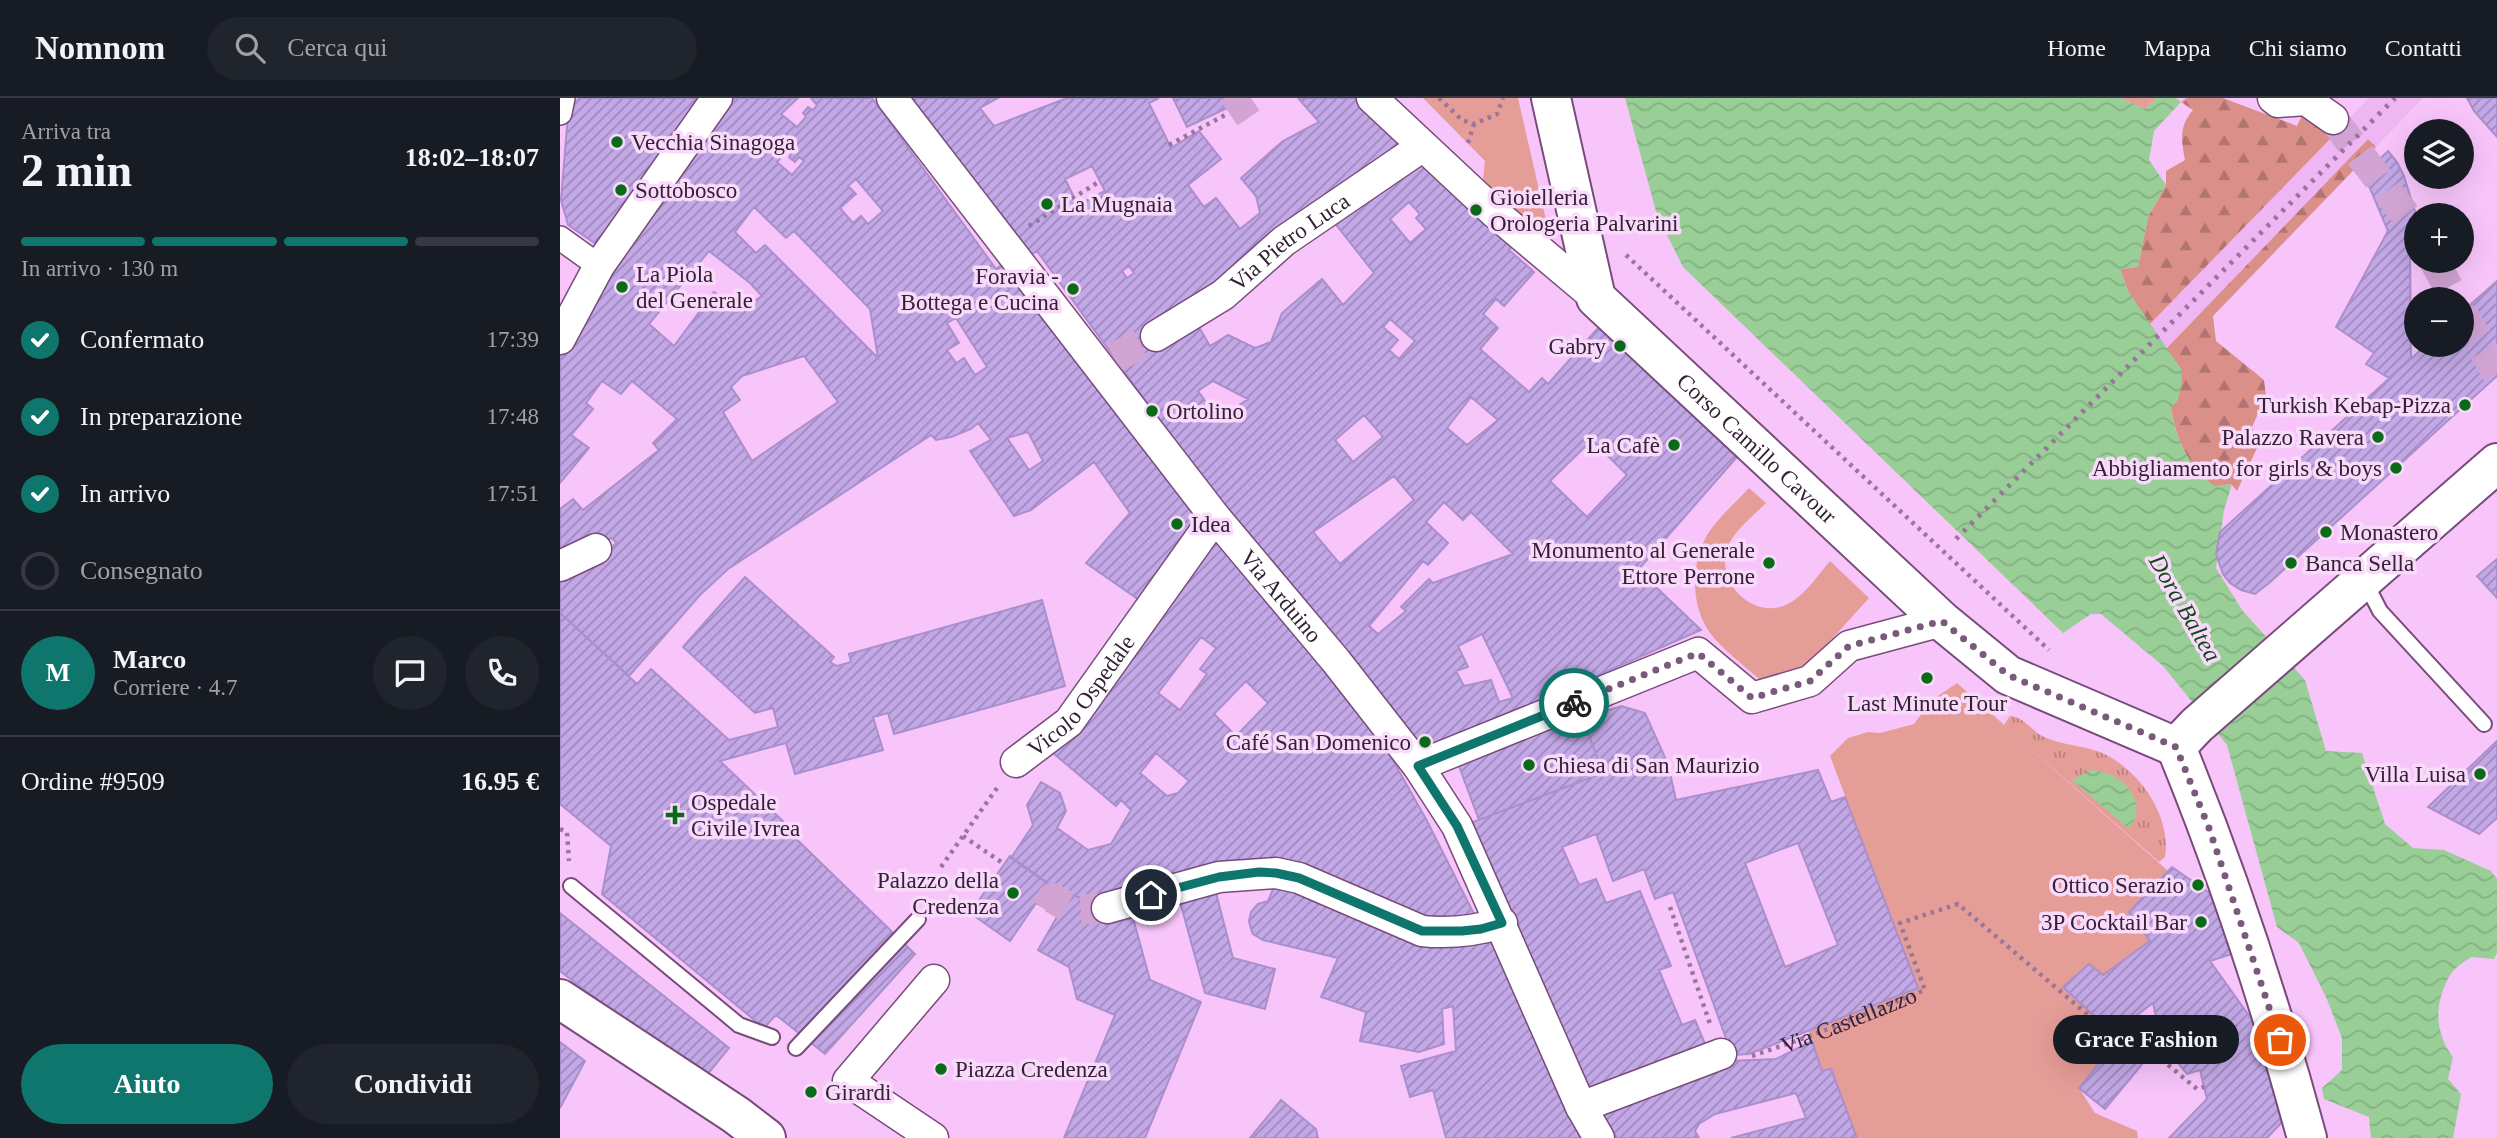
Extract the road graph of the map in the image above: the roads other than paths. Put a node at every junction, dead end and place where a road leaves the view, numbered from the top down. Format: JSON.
{"nodes":[{"id":1,"x":563,"y":98,"type":"edge"},
{"id":2,"x":716,"y":98,"type":"edge"},
{"id":3,"x":892,"y":98,"type":"edge"},
{"id":4,"x":1372,"y":98,"type":"edge"},
{"id":5,"x":1551,"y":98,"type":"edge"},
{"id":6,"x":2273,"y":98,"type":"edge"},
{"id":7,"x":560,"y":113,"type":"edge"},
{"id":8,"x":2333,"y":118,"type":"tunnel mouth"},
{"id":9,"x":1423,"y":146,"type":"junction"},
{"id":10,"x":560,"y":238,"type":"edge"},
{"id":11,"x":599,"y":266,"type":"junction"},
{"id":12,"x":1596,"y":298,"type":"junction"},
{"id":13,"x":1156,"y":336,"type":"tunnel mouth"},
{"id":14,"x":560,"y":339,"type":"edge"},
{"id":15,"x":2497,"y":463,"type":"edge"},
{"id":16,"x":1215,"y":517,"type":"junction"},
{"id":17,"x":596,"y":550,"type":"dead end"},
{"id":18,"x":560,"y":565,"type":"edge"},
{"id":19,"x":2364,"y":581,"type":"junction"},
{"id":20,"x":1942,"y":621,"type":"junction"},
{"id":21,"x":2484,"y":724,"type":"dead end"},
{"id":22,"x":2186,"y":736,"type":"junction"},
{"id":23,"x":1016,"y":762,"type":"road end"},
{"id":24,"x":1418,"y":766,"type":"junction"},
{"id":25,"x":571,"y":886,"type":"road end"},
{"id":26,"x":1107,"y":908,"type":"tunnel mouth"},
{"id":27,"x":918,"y":919,"type":"dead end"},
{"id":28,"x":1502,"y":923,"type":"junction"},
{"id":29,"x":934,"y":980,"type":"dead end"},
{"id":30,"x":560,"y":999,"type":"edge"},
{"id":31,"x":772,"y":1037,"type":"dead end"},
{"id":32,"x":796,"y":1048,"type":"dead end"},
{"id":33,"x":1721,"y":1054,"type":"road end"},
{"id":34,"x":1581,"y":1107,"type":"junction"},
{"id":35,"x":766,"y":1138,"type":"edge"},
{"id":36,"x":933,"y":1138,"type":"edge"},
{"id":37,"x":1599,"y":1138,"type":"edge"},
{"id":38,"x":2307,"y":1138,"type":"edge"}],
"edges":[{"from":1,"to":7,"type":"street"},
{"from":2,"to":11,"type":"street"},
{"from":3,"to":16,"type":"street","name":"Via Arduino"},
{"from":4,"to":9,"type":"street","name":"Corso Camillo Cavour"},
{"from":5,"to":12,"type":"main road"},
{"from":6,"to":8,"type":"street"},
{"from":9,"to":12,"type":"street","name":"Corso Camillo Cavour"},
{"from":9,"to":13,"type":"street","name":"Via Pietro Luca"},
{"from":10,"to":11,"type":"street"},
{"from":11,"to":14,"type":"street"},
{"from":12,"to":20,"type":"main road","name":"Corso Camillo Cavour"},
{"from":15,"to":19,"type":"main road"},
{"from":16,"to":23,"type":"street","name":"Vicolo Ospedale"},
{"from":16,"to":24,"type":"street","name":"Via Arduino"},
{"from":17,"to":18,"type":"street"},
{"from":19,"to":21,"type":"lane"},
{"from":19,"to":22,"type":"main road"},
{"from":20,"to":22,"type":"main road","name":"Corso Camillo Cavour"},
{"from":20,"to":24,"type":"street"},
{"from":22,"to":38,"type":"main road"},
{"from":24,"to":28,"type":"street","name":"Via Arduino"},
{"from":25,"to":31,"type":"lane"},
{"from":26,"to":28,"type":"street"},
{"from":27,"to":32,"type":"lane"},
{"from":28,"to":34,"type":"street","name":"Via Arduino"},
{"from":29,"to":36,"type":"street"},
{"from":30,"to":35,"type":"main road"},
{"from":33,"to":34,"type":"street"},
{"from":34,"to":37,"type":"street","name":"Via Arduino"}]}
